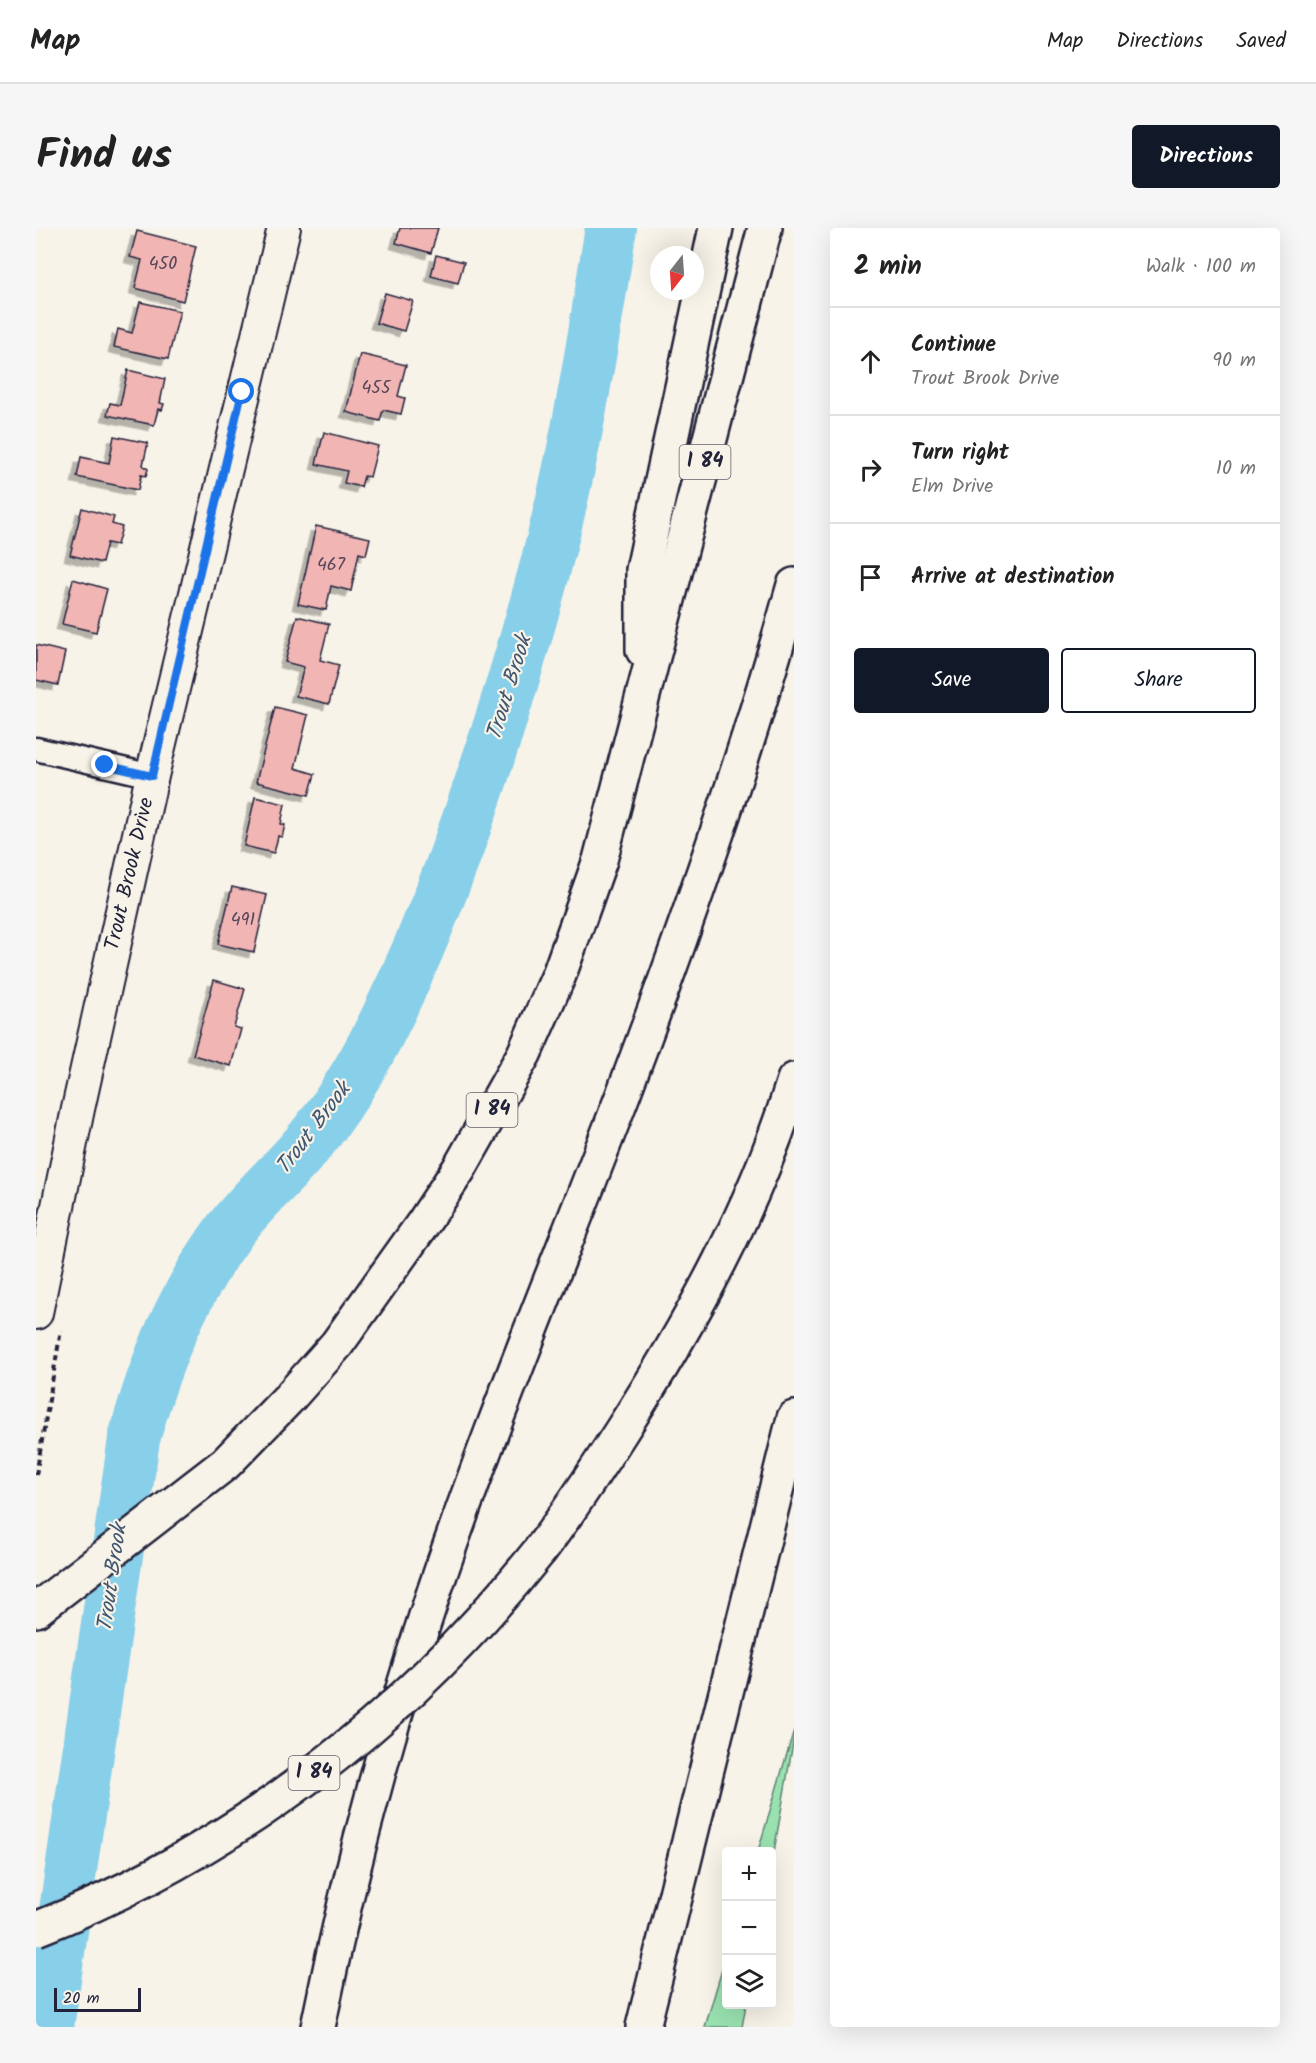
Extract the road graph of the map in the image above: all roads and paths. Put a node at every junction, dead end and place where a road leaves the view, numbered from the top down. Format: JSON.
{"nodes":[{"id":1,"x":284,"y":228,"type":"edge"},
{"id":2,"x":716,"y":228,"type":"edge"},
{"id":3,"x":765,"y":228,"type":"edge"},
{"id":4,"x":794,"y":585,"type":"edge"},
{"id":5,"x":644,"y":695,"type":"junction"},
{"id":6,"x":36,"y":749,"type":"edge"},
{"id":7,"x":152,"y":776,"type":"junction"},
{"id":8,"x":794,"y":1080,"type":"edge"},
{"id":9,"x":36,"y":1313,"type":"edge"},
{"id":10,"x":794,"y":1418,"type":"edge"},
{"id":11,"x":36,"y":1610,"type":"edge"},
{"id":12,"x":36,"y":1929,"type":"edge"},
{"id":13,"x":318,"y":2027,"type":"edge"},
{"id":14,"x":643,"y":2027,"type":"edge"}],
"edges":[{"from":1,"to":7,"type":"main road","name":"Trout Brook Drive"},
{"from":2,"to":5,"type":"highway"},
{"from":3,"to":5,"type":"highway","number":"I 84"},
{"from":4,"to":13,"type":"highway"},
{"from":5,"to":11,"type":"highway","number":"I 84"},
{"from":6,"to":7,"type":"street"},
{"from":7,"to":9,"type":"main road","name":"Trout Brook Drive"},
{"from":8,"to":12,"type":"highway","number":"I 84","bridge":true},
{"from":10,"to":14,"type":"highway"}]}
